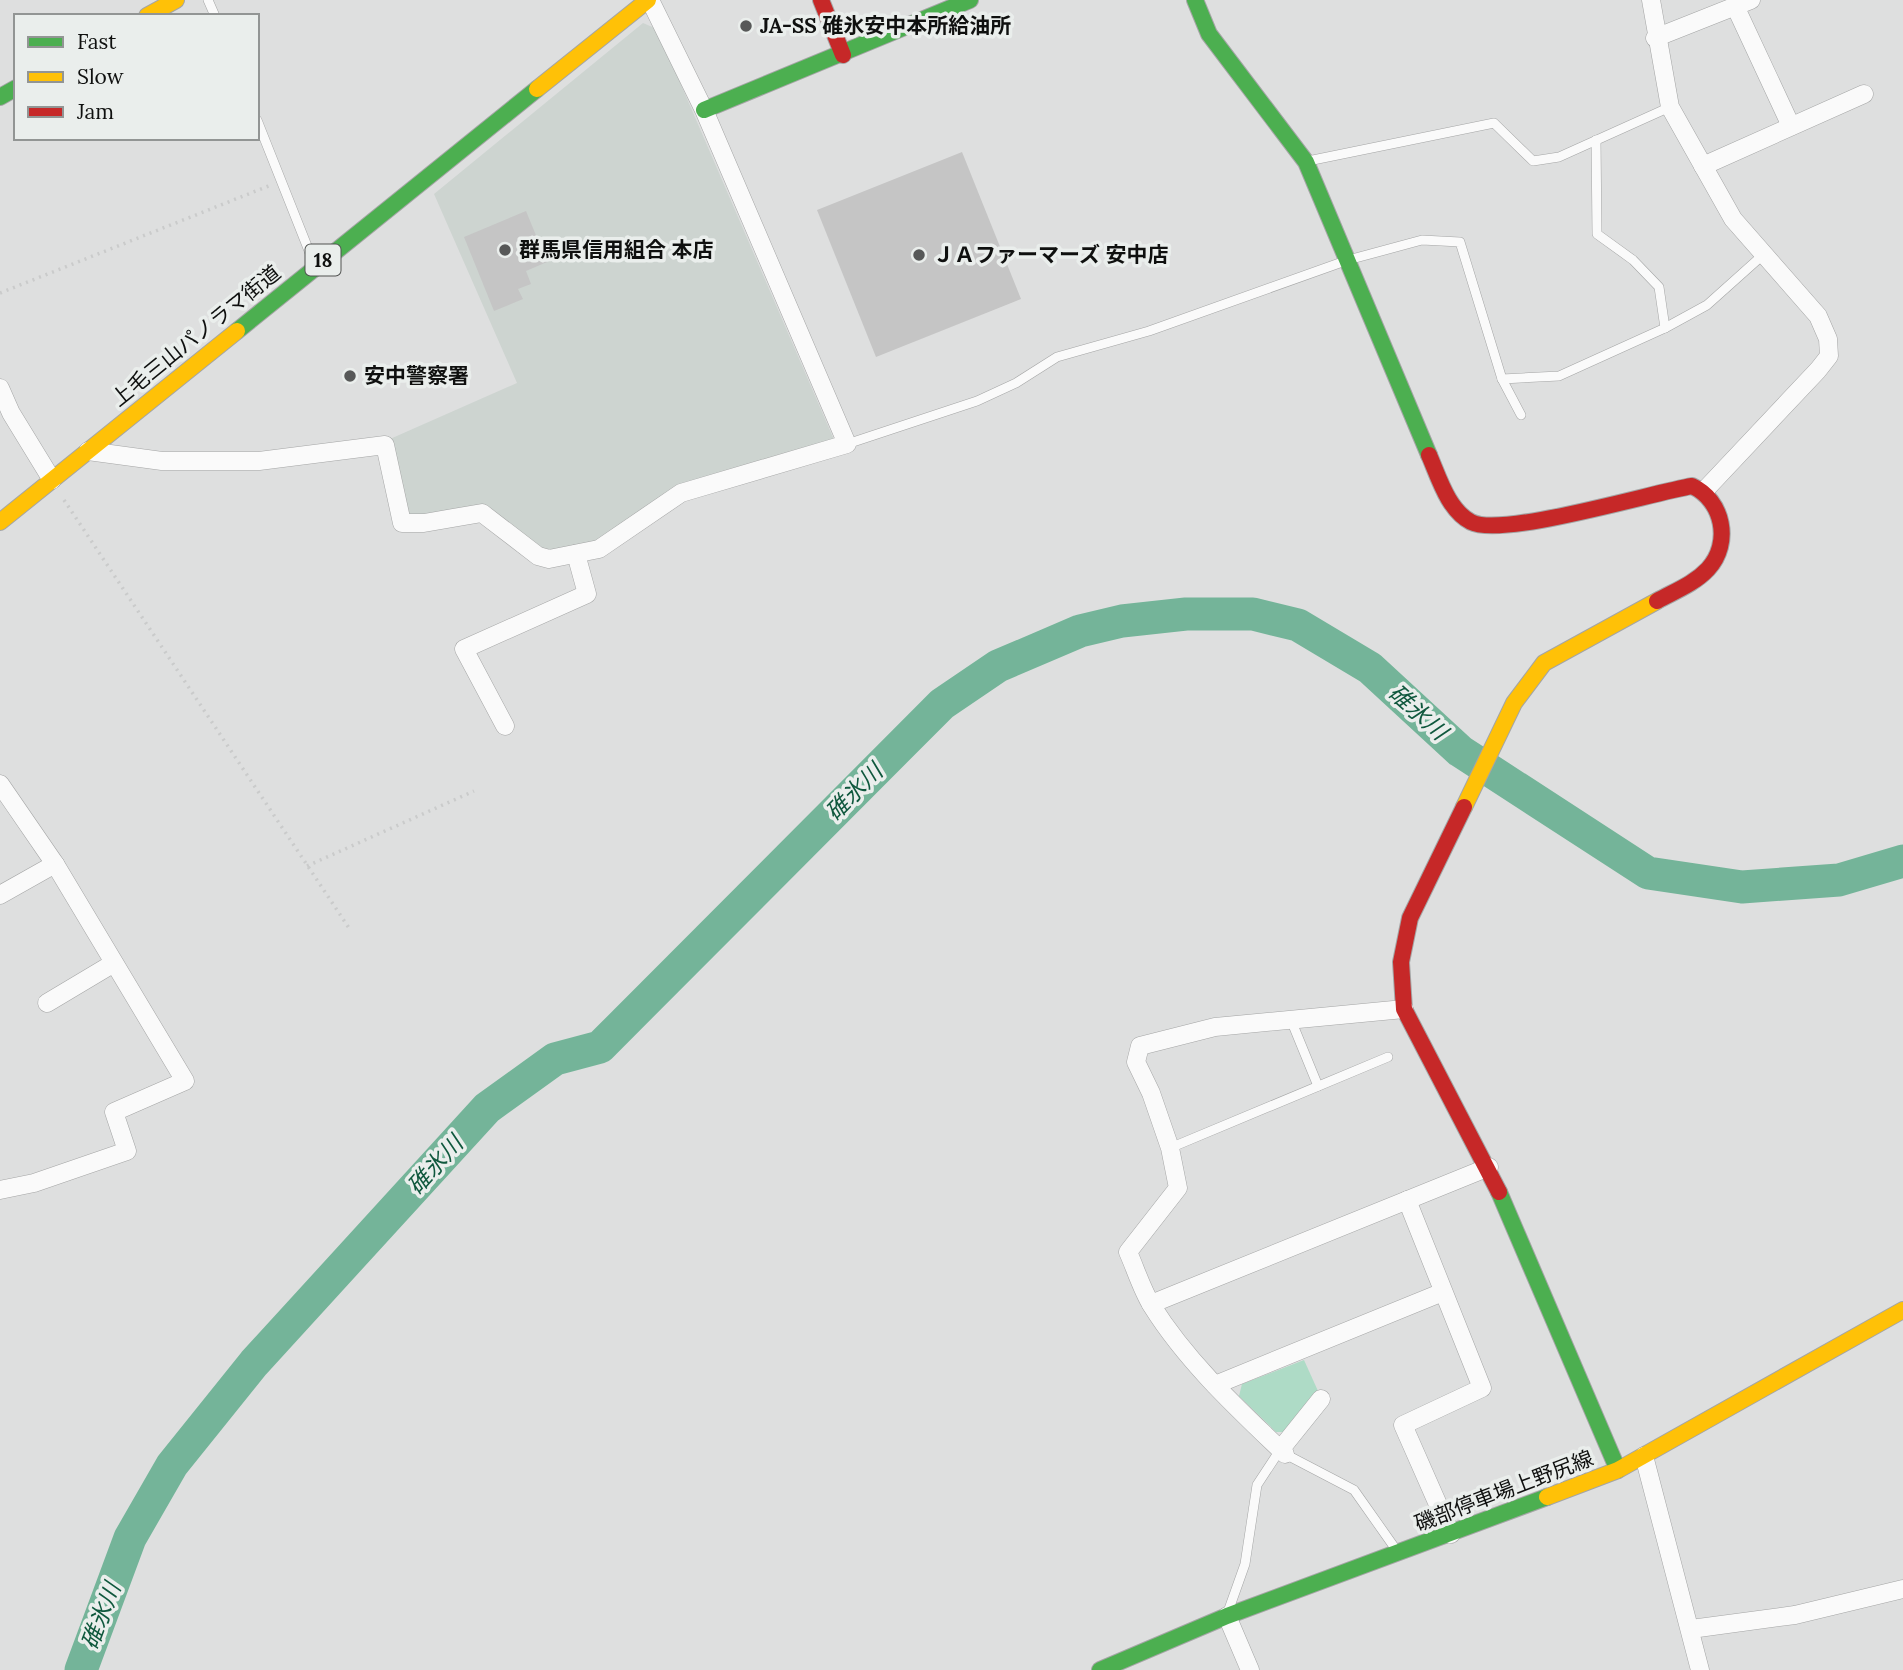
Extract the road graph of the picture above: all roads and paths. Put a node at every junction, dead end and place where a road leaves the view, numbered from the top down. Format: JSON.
{"nodes":[{"id":1,"x":176,"y":0,"type":"edge"},
{"id":2,"x":649,"y":0,"type":"edge"},
{"id":3,"x":821,"y":0,"type":"edge"},
{"id":4,"x":970,"y":0,"type":"edge"},
{"id":5,"x":1195,"y":0,"type":"edge"},
{"id":6,"x":1651,"y":0,"type":"edge"},
{"id":7,"x":1744,"y":4,"type":"edge"},
{"id":8,"x":151,"y":14,"type":"edge"},
{"id":9,"x":1655,"y":38,"type":"junction"},
{"id":10,"x":843,"y":55,"type":"junction"},
{"id":11,"x":1864,"y":94,"type":"dead end"},
{"id":12,"x":1670,"y":107,"type":"junction"},
{"id":13,"x":704,"y":110,"type":"junction"},
{"id":14,"x":259,"y":125,"type":"edge"},
{"id":15,"x":1791,"y":126,"type":"junction"},
{"id":16,"x":1597,"y":140,"type":"junction"},
{"id":17,"x":1306,"y":162,"type":"junction"},
{"id":18,"x":1703,"y":166,"type":"junction"},
{"id":19,"x":282,"y":181,"type":"junction"},
{"id":20,"x":1764,"y":254,"type":"junction"},
{"id":21,"x":1348,"y":260,"type":"junction"},
{"id":22,"x":315,"y":267,"type":"junction"},
{"id":23,"x":0,"y":293,"type":"edge"},
{"id":24,"x":1665,"y":328,"type":"junction"},
{"id":25,"x":1502,"y":379,"type":"junction"},
{"id":26,"x":0,"y":388,"type":"edge"},
{"id":27,"x":1521,"y":415,"type":"dead end"},
{"id":28,"x":847,"y":444,"type":"junction"},
{"id":29,"x":88,"y":451,"type":"junction"},
{"id":30,"x":52,"y":480,"type":"junction"},
{"id":31,"x":1705,"y":489,"type":"junction"},
{"id":32,"x":0,"y":522,"type":"edge"},
{"id":33,"x":576,"y":554,"type":"junction"},
{"id":34,"x":505,"y":726,"type":"dead end"},
{"id":35,"x":0,"y":784,"type":"edge"},
{"id":36,"x":474,"y":791,"type":"dead end"},
{"id":37,"x":55,"y":864,"type":"junction"},
{"id":38,"x":307,"y":866,"type":"junction"},
{"id":39,"x":0,"y":895,"type":"edge"},
{"id":40,"x":349,"y":929,"type":"dead end"},
{"id":41,"x":114,"y":963,"type":"junction"},
{"id":42,"x":47,"y":1003,"type":"dead end"},
{"id":43,"x":1404,"y":1009,"type":"junction"},
{"id":44,"x":1291,"y":1020,"type":"junction"},
{"id":45,"x":1388,"y":1058,"type":"dead end"},
{"id":46,"x":1318,"y":1086,"type":"junction"},
{"id":47,"x":1170,"y":1148,"type":"junction"},
{"id":48,"x":1489,"y":1167,"type":"junction"},
{"id":49,"x":0,"y":1190,"type":"edge"},
{"id":50,"x":1407,"y":1200,"type":"junction"},
{"id":51,"x":1443,"y":1292,"type":"junction"},
{"id":52,"x":1151,"y":1304,"type":"junction"},
{"id":53,"x":1903,"y":1310,"type":"edge"},
{"id":54,"x":1215,"y":1385,"type":"junction"},
{"id":55,"x":1321,"y":1399,"type":"dead end"},
{"id":56,"x":1283,"y":1452,"type":"junction"},
{"id":57,"x":1644,"y":1456,"type":"junction"},
{"id":58,"x":1618,"y":1470,"type":"junction"},
{"id":59,"x":1451,"y":1534,"type":"junction"},
{"id":60,"x":1399,"y":1554,"type":"junction"},
{"id":61,"x":1903,"y":1589,"type":"edge"},
{"id":62,"x":1227,"y":1616,"type":"junction"},
{"id":63,"x":1691,"y":1629,"type":"junction"},
{"id":64,"x":1100,"y":1670,"type":"edge"},
{"id":65,"x":1250,"y":1670,"type":"edge"},
{"id":66,"x":1700,"y":1670,"type":"edge"}],
"edges":[{"from":1,"to":8,"type":"main road"},
{"from":2,"to":13,"type":"street"},
{"from":2,"to":22,"type":"main road","name":"上毛三山パノラマ街道","number":"18"},
{"from":3,"to":10,"type":"main road"},
{"from":4,"to":10,"type":"main road"},
{"from":5,"to":17,"type":"main road"},
{"from":6,"to":9,"type":"street"},
{"from":7,"to":9,"type":"street"},
{"from":7,"to":15,"type":"street"},
{"from":9,"to":12,"type":"street"},
{"from":10,"to":13,"type":"main road"},
{"from":11,"to":15,"type":"street"},
{"from":12,"to":16,"type":"lane"},
{"from":12,"to":18,"type":"street"},
{"from":13,"to":28,"type":"street"},
{"from":14,"to":19,"type":"lane"},
{"from":15,"to":18,"type":"street"},
{"from":16,"to":17,"type":"lane"},
{"from":16,"to":24,"type":"lane"},
{"from":17,"to":21,"type":"main road"},
{"from":18,"to":20,"type":"street"},
{"from":19,"to":22,"type":"lane"},
{"from":19,"to":23,"type":"path"},
{"from":20,"to":24,"type":"lane"},
{"from":20,"to":31,"type":"street"},
{"from":21,"to":25,"type":"lane"},
{"from":21,"to":28,"type":"lane"},
{"from":21,"to":31,"type":"main road"},
{"from":22,"to":29,"type":"main road","name":"上毛三山パノラマ街道","number":"18"},
{"from":24,"to":25,"type":"lane"},
{"from":25,"to":27,"type":"lane"},
{"from":26,"to":30,"type":"street"},
{"from":28,"to":33,"type":"street"},
{"from":29,"to":30,"type":"main road","name":"上毛三山パノラマ街道","number":"18"},
{"from":29,"to":33,"type":"street"},
{"from":30,"to":32,"type":"main road","name":"上毛三山パノラマ街道","number":"18"},
{"from":30,"to":38,"type":"path"},
{"from":31,"to":43,"type":"main road"},
{"from":33,"to":34,"type":"street"},
{"from":35,"to":37,"type":"street"},
{"from":36,"to":38,"type":"path"},
{"from":37,"to":39,"type":"street"},
{"from":37,"to":41,"type":"street"},
{"from":38,"to":40,"type":"path"},
{"from":41,"to":42,"type":"street"},
{"from":41,"to":49,"type":"street"},
{"from":43,"to":44,"type":"street"},
{"from":43,"to":48,"type":"main road"},
{"from":44,"to":46,"type":"lane"},
{"from":44,"to":47,"type":"street"},
{"from":45,"to":46,"type":"lane"},
{"from":46,"to":47,"type":"lane"},
{"from":47,"to":52,"type":"street"},
{"from":48,"to":50,"type":"street"},
{"from":48,"to":58,"type":"main road"},
{"from":50,"to":51,"type":"street"},
{"from":50,"to":52,"type":"street"},
{"from":51,"to":54,"type":"street"},
{"from":51,"to":59,"type":"street"},
{"from":52,"to":54,"type":"street"},
{"from":53,"to":57,"type":"main road","name":"磯部停車場上野尻線"},
{"from":54,"to":56,"type":"street"},
{"from":55,"to":56,"type":"street"},
{"from":56,"to":60,"type":"lane"},
{"from":56,"to":62,"type":"lane"},
{"from":57,"to":58,"type":"main road","name":"磯部停車場上野尻線"},
{"from":57,"to":63,"type":"street"},
{"from":58,"to":59,"type":"main road","name":"磯部停車場上野尻線"},
{"from":59,"to":60,"type":"main road","name":"磯部停車場上野尻線"},
{"from":60,"to":62,"type":"main road","name":"磯部停車場上野尻線"},
{"from":61,"to":63,"type":"street"},
{"from":62,"to":64,"type":"main road","name":"磯部停車場上野尻線"},
{"from":62,"to":65,"type":"street"},
{"from":63,"to":66,"type":"street"}]}
